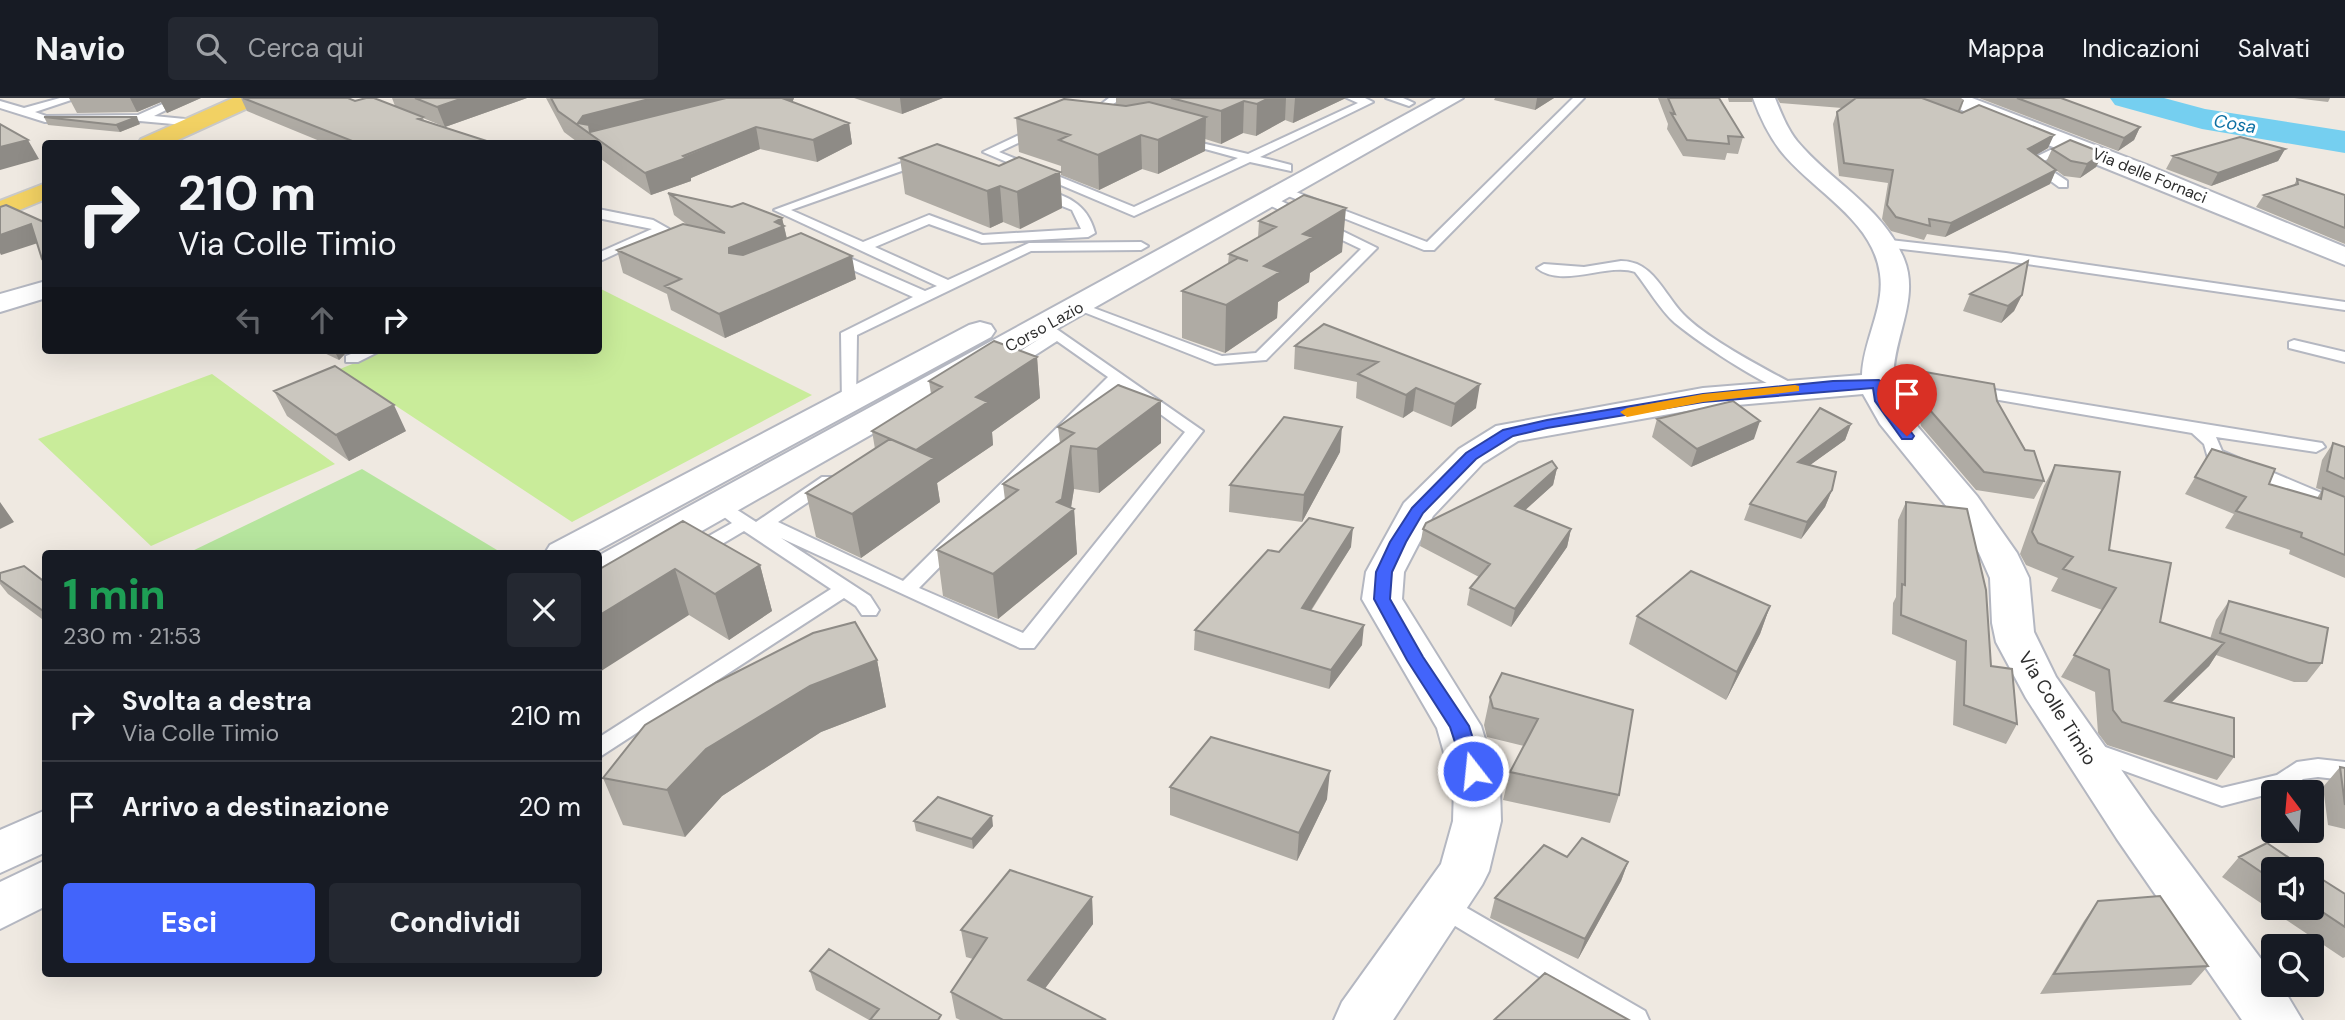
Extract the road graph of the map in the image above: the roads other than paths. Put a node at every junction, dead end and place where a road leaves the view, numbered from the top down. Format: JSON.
{"nodes":[{"id":1,"x":72,"y":98,"type":"edge"},
{"id":2,"x":185,"y":98,"type":"edge"},
{"id":3,"x":251,"y":98,"type":"edge"},
{"id":4,"x":1117,"y":98,"type":"edge"},
{"id":5,"x":1352,"y":98,"type":"edge"},
{"id":6,"x":1452,"y":98,"type":"edge"},
{"id":7,"x":1579,"y":98,"type":"edge"},
{"id":8,"x":1764,"y":98,"type":"edge"},
{"id":9,"x":1406,"y":100,"type":"edge"},
{"id":10,"x":0,"y":104,"type":"edge"},
{"id":11,"x":1966,"y":108,"type":"edge"},
{"id":12,"x":23,"y":112,"type":"junction"},
{"id":13,"x":140,"y":118,"type":"junction"},
{"id":14,"x":195,"y":123,"type":"junction"},
{"id":15,"x":1054,"y":125,"type":"edge"},
{"id":16,"x":1094,"y":128,"type":"edge"},
{"id":17,"x":1161,"y":133,"type":"edge"},
{"id":18,"x":158,"y":140,"type":"edge"},
{"id":19,"x":2071,"y":144,"type":"junction"},
{"id":20,"x":937,"y":155,"type":"edge"},
{"id":21,"x":1248,"y":157,"type":"junction"},
{"id":22,"x":2063,"y":184,"type":"dead end"},
{"id":23,"x":1019,"y":185,"type":"edge"},
{"id":24,"x":1280,"y":186,"type":"junction"},
{"id":25,"x":42,"y":192,"type":"edge"},
{"id":26,"x":0,"y":210,"type":"edge"},
{"id":27,"x":602,"y":214,"type":"edge"},
{"id":28,"x":1881,"y":243,"type":"junction"},
{"id":29,"x":811,"y":246,"type":"edge"},
{"id":30,"x":1141,"y":246,"type":"junction"},
{"id":31,"x":862,"y":248,"type":"junction"},
{"id":32,"x":602,"y":256,"type":"edge"},
{"id":33,"x":2345,"y":257,"type":"edge"},
{"id":34,"x":1544,"y":268,"type":"dead end"},
{"id":35,"x":947,"y":285,"type":"junction"},
{"id":36,"x":42,"y":290,"type":"edge"},
{"id":37,"x":923,"y":296,"type":"junction"},
{"id":38,"x":0,"y":303,"type":"edge"},
{"id":39,"x":2345,"y":306,"type":"edge"},
{"id":40,"x":1078,"y":307,"type":"junction"},
{"id":41,"x":1051,"y":329,"type":"junction"},
{"id":42,"x":2294,"y":345,"type":"dead end"},
{"id":43,"x":364,"y":354,"type":"edge"},
{"id":44,"x":2345,"y":357,"type":"edge"},
{"id":45,"x":352,"y":359,"type":"dead end"},
{"id":46,"x":1118,"y":376,"type":"junction"},
{"id":47,"x":987,"y":379,"type":"edge"},
{"id":48,"x":1878,"y":379,"type":"junction"},
{"id":49,"x":1791,"y":389,"type":"junction"},
{"id":50,"x":848,"y":402,"type":"junction"},
{"id":51,"x":2196,"y":429,"type":"junction"},
{"id":52,"x":2316,"y":447,"type":"dead end"},
{"id":53,"x":846,"y":470,"type":"edge"},
{"id":54,"x":719,"y":506,"type":"junction"},
{"id":55,"x":2345,"y":510,"type":"edge"},
{"id":56,"x":745,"y":523,"type":"junction"},
{"id":57,"x":570,"y":550,"type":"edge"},
{"id":58,"x":677,"y":562,"type":"edge"},
{"id":59,"x":602,"y":571,"type":"edge"},
{"id":60,"x":844,"y":589,"type":"junction"},
{"id":61,"x":906,"y":590,"type":"junction"},
{"id":62,"x":869,"y":610,"type":"dead end"},
{"id":63,"x":2081,"y":746,"type":"junction"},
{"id":64,"x":602,"y":747,"type":"edge"},
{"id":65,"x":2345,"y":771,"type":"edge"},
{"id":66,"x":42,"y":837,"type":"edge"},
{"id":67,"x":13,"y":892,"type":"edge"},
{"id":68,"x":1441,"y":904,"type":"junction"},
{"id":69,"x":1362,"y":1020,"type":"edge"},
{"id":70,"x":1636,"y":1020,"type":"edge"},
{"id":71,"x":2273,"y":1020,"type":"edge"}],
"edges":[{"from":1,"to":12,"type":"lane"},
{"from":2,"to":13,"type":"lane"},
{"from":3,"to":14,"type":"main road"},
{"from":4,"to":16,"type":"lane"},
{"from":5,"to":21,"type":"lane"},
{"from":6,"to":24,"type":"street","name":"Corso Lazio"},
{"from":7,"to":24,"type":"lane"},
{"from":8,"to":28,"type":"street"},
{"from":9,"to":24,"type":"street","name":"Corso Lazio"},
{"from":10,"to":12,"type":"lane"},
{"from":11,"to":19,"type":"street","name":"Via delle Fornaci"},
{"from":12,"to":13,"type":"lane"},
{"from":13,"to":14,"type":"lane"},
{"from":14,"to":18,"type":"main road"},
{"from":15,"to":21,"type":"lane"},
{"from":17,"to":21,"type":"lane"},
{"from":19,"to":22,"type":"lane"},
{"from":19,"to":33,"type":"street","name":"Via delle Fornaci"},
{"from":20,"to":31,"type":"lane"},
{"from":21,"to":24,"type":"lane"},
{"from":23,"to":31,"type":"lane"},
{"from":24,"to":30,"type":"street","name":"Corso Lazio"},
{"from":24,"to":40,"type":"street","name":"Corso Lazio"},
{"from":24,"to":40,"type":"lane"},
{"from":25,"to":26,"type":"main road"},
{"from":27,"to":32,"type":"lane"},
{"from":28,"to":39,"type":"lane"},
{"from":28,"to":48,"type":"street"},
{"from":29,"to":37,"type":"lane"},
{"from":30,"to":35,"type":"lane"},
{"from":30,"to":50,"type":"street","name":"Corso Lazio"},
{"from":31,"to":35,"type":"lane"},
{"from":34,"to":49,"type":"lane"},
{"from":35,"to":37,"type":"lane"},
{"from":36,"to":38,"type":"street"},
{"from":37,"to":50,"type":"lane"},
{"from":40,"to":41,"type":"street","name":"Corso Lazio"},
{"from":41,"to":46,"type":"lane"},
{"from":41,"to":47,"type":"lane"},
{"from":41,"to":54,"type":"street","name":"Corso Lazio"},
{"from":42,"to":44,"type":"lane"},
{"from":43,"to":45,"type":"lane"},
{"from":46,"to":61,"type":"lane"},
{"from":46,"to":61,"type":"lane"},
{"from":48,"to":49,"type":"street"},
{"from":48,"to":51,"type":"lane"},
{"from":48,"to":63,"type":"street","name":"Via Colle Timio"},
{"from":49,"to":68,"type":"street"},
{"from":50,"to":57,"type":"street","name":"Corso Lazio"},
{"from":51,"to":52,"type":"lane"},
{"from":51,"to":55,"type":"lane"},
{"from":53,"to":61,"type":"lane"},
{"from":54,"to":56,"type":"lane"},
{"from":54,"to":59,"type":"street","name":"Corso Lazio"},
{"from":56,"to":58,"type":"lane"},
{"from":56,"to":60,"type":"lane"},
{"from":60,"to":62,"type":"lane"},
{"from":60,"to":64,"type":"lane"},
{"from":63,"to":65,"type":"lane"},
{"from":63,"to":71,"type":"street","name":"Via Colle Timio"},
{"from":66,"to":67,"type":"street"},
{"from":68,"to":69,"type":"street"},
{"from":68,"to":70,"type":"lane"}]}
